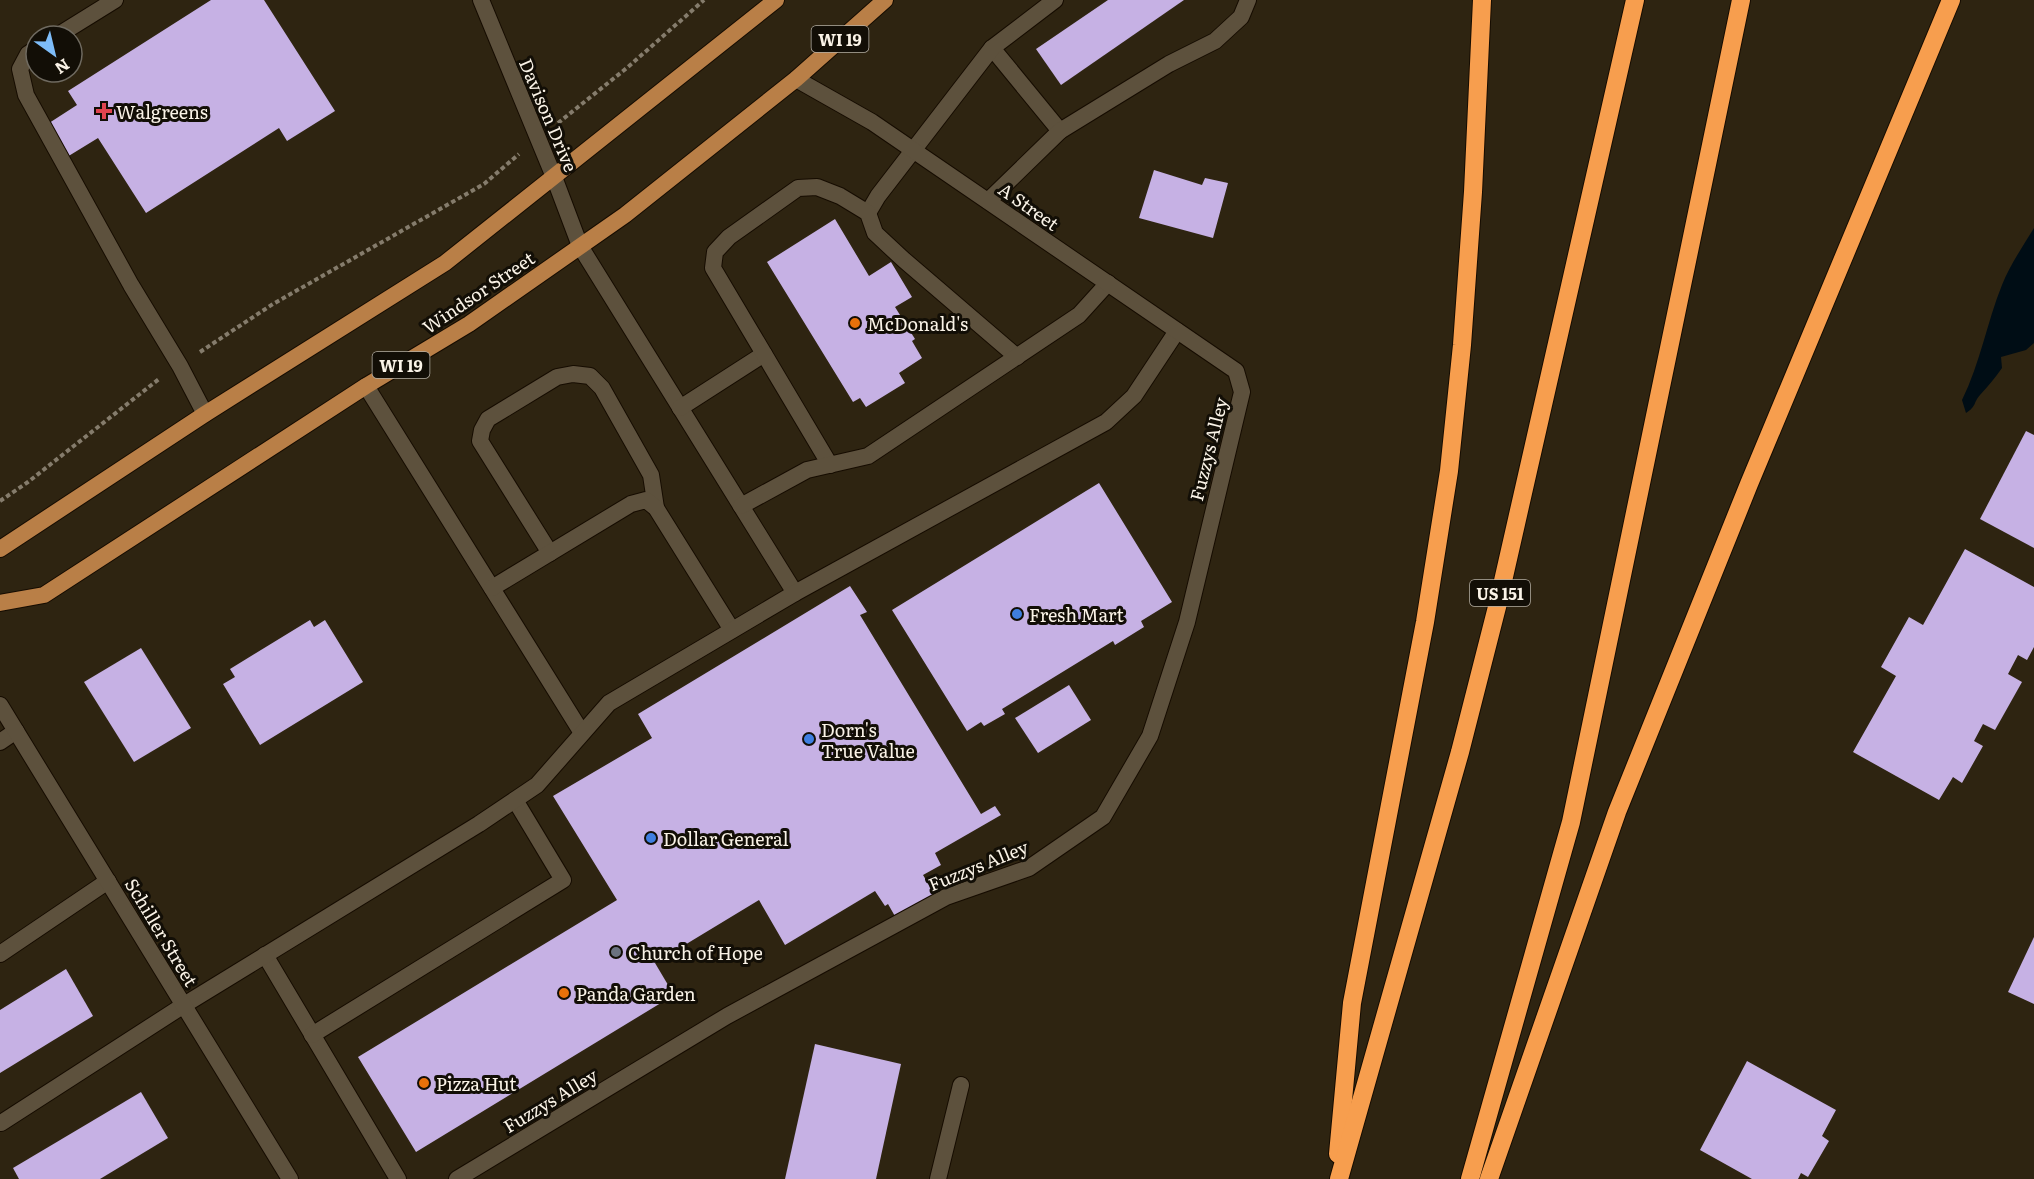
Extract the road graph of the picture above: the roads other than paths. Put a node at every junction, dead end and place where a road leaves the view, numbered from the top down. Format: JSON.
{"nodes":[{"id":1,"x":115,"y":0,"type":"edge"},
{"id":2,"x":481,"y":0,"type":"edge"},
{"id":3,"x":776,"y":0,"type":"edge"},
{"id":4,"x":885,"y":0,"type":"edge"},
{"id":5,"x":1055,"y":0,"type":"edge"},
{"id":6,"x":1248,"y":0,"type":"edge"},
{"id":7,"x":1482,"y":0,"type":"edge"},
{"id":8,"x":1635,"y":0,"type":"edge"},
{"id":9,"x":1741,"y":0,"type":"edge"},
{"id":10,"x":1951,"y":0,"type":"edge"},
{"id":11,"x":76,"y":24,"type":"edge"},
{"id":12,"x":992,"y":48,"type":"junction"},
{"id":13,"x":24,"y":60,"type":"edge"},
{"id":14,"x":796,"y":79,"type":"junction"},
{"id":15,"x":1060,"y":131,"type":"junction"},
{"id":16,"x":914,"y":149,"type":"junction"},
{"id":17,"x":554,"y":177,"type":"junction"},
{"id":18,"x":988,"y":201,"type":"junction"},
{"id":19,"x":868,"y":213,"type":"junction"},
{"id":20,"x":580,"y":246,"type":"junction"},
{"id":21,"x":1108,"y":283,"type":"junction"},
{"id":22,"x":1177,"y":331,"type":"junction"},
{"id":23,"x":764,"y":354,"type":"junction"},
{"id":24,"x":1017,"y":357,"type":"junction"},
{"id":25,"x":1236,"y":371,"type":"joint"},
{"id":26,"x":366,"y":386,"type":"junction"},
{"id":27,"x":680,"y":408,"type":"junction"},
{"id":28,"x":205,"y":414,"type":"junction"},
{"id":29,"x":830,"y":465,"type":"junction"},
{"id":30,"x":741,"y":506,"type":"junction"},
{"id":31,"x":656,"y":508,"type":"junction"},
{"id":32,"x":0,"y":549,"type":"edge"},
{"id":33,"x":550,"y":553,"type":"junction"},
{"id":34,"x":492,"y":588,"type":"junction"},
{"id":35,"x":795,"y":593,"type":"junction"},
{"id":36,"x":0,"y":603,"type":"edge"},
{"id":37,"x":732,"y":630,"type":"junction"},
{"id":38,"x":0,"y":705,"type":"edge"},
{"id":39,"x":16,"y":731,"type":"junction"},
{"id":40,"x":582,"y":733,"type":"junction"},
{"id":41,"x":0,"y":742,"type":"edge"},
{"id":42,"x":515,"y":800,"type":"junction"},
{"id":43,"x":108,"y":882,"type":"junction"},
{"id":44,"x":0,"y":954,"type":"edge"},
{"id":45,"x":265,"y":955,"type":"junction"},
{"id":46,"x":184,"y":1005,"type":"junction"},
{"id":47,"x":312,"y":1035,"type":"junction"},
{"id":48,"x":961,"y":1085,"type":"dead end"},
{"id":49,"x":1,"y":1123,"type":"edge"},
{"id":50,"x":290,"y":1179,"type":"edge"},
{"id":51,"x":398,"y":1179,"type":"edge"},
{"id":52,"x":457,"y":1179,"type":"edge"},
{"id":53,"x":938,"y":1179,"type":"edge"},
{"id":54,"x":1337,"y":1179,"type":"edge"},
{"id":55,"x":1470,"y":1179,"type":"edge"},
{"id":56,"x":1489,"y":1179,"type":"edge"}],
"edges":[{"from":1,"to":11,"type":"street"},
{"from":2,"to":17,"type":"street","name":"Davison Drive"},
{"from":3,"to":17,"type":"main road"},
{"from":4,"to":14,"type":"main road","name":"Windsor Street","number":"WI 19"},
{"from":5,"to":12,"type":"street"},
{"from":6,"to":15,"type":"street"},
{"from":7,"to":54,"type":"highway"},
{"from":8,"to":54,"type":"highway","number":"US 151"},
{"from":9,"to":55,"type":"highway"},
{"from":10,"to":56,"type":"highway"},
{"from":12,"to":15,"type":"street"},
{"from":12,"to":16,"type":"street"},
{"from":13,"to":28,"type":"street"},
{"from":14,"to":16,"type":"street","name":"A Street"},
{"from":14,"to":20,"type":"main road","name":"Windsor Street","number":"WI 19"},
{"from":15,"to":18,"type":"street"},
{"from":16,"to":18,"type":"street","name":"A Street"},
{"from":16,"to":19,"type":"street"},
{"from":17,"to":20,"type":"street","name":"Davison Drive"},
{"from":17,"to":28,"type":"main road"},
{"from":18,"to":21,"type":"street","name":"A Street"},
{"from":19,"to":23,"type":"street"},
{"from":19,"to":24,"type":"street"},
{"from":20,"to":26,"type":"main road","name":"Windsor Street","number":"WI 19"},
{"from":20,"to":27,"type":"street","name":"Davison Drive"},
{"from":21,"to":22,"type":"street","name":"A Street"},
{"from":21,"to":24,"type":"street"},
{"from":22,"to":25,"type":"street","name":"A Street"},
{"from":22,"to":35,"type":"street"},
{"from":23,"to":27,"type":"street"},
{"from":23,"to":29,"type":"street"},
{"from":24,"to":29,"type":"street"},
{"from":25,"to":52,"type":"street","name":"Fuzzys Alley"},
{"from":26,"to":34,"type":"street"},
{"from":26,"to":36,"type":"main road","name":"Windsor Street","number":"WI 19"},
{"from":27,"to":30,"type":"street","name":"Davison Drive"},
{"from":28,"to":32,"type":"main road"},
{"from":29,"to":30,"type":"street"},
{"from":30,"to":35,"type":"street","name":"Davison Drive"},
{"from":31,"to":33,"type":"street"},
{"from":31,"to":33,"type":"street"},
{"from":31,"to":37,"type":"street"},
{"from":33,"to":34,"type":"street"},
{"from":34,"to":40,"type":"street"},
{"from":35,"to":37,"type":"street"},
{"from":37,"to":40,"type":"street"},
{"from":38,"to":39,"type":"street","name":"Schiller Street"},
{"from":39,"to":41,"type":"street"},
{"from":39,"to":43,"type":"street","name":"Schiller Street"},
{"from":40,"to":42,"type":"street"},
{"from":42,"to":45,"type":"street"},
{"from":42,"to":47,"type":"street"},
{"from":43,"to":44,"type":"street"},
{"from":43,"to":46,"type":"street","name":"Schiller Street"},
{"from":45,"to":46,"type":"street"},
{"from":45,"to":47,"type":"street"},
{"from":46,"to":49,"type":"street"},
{"from":46,"to":50,"type":"street","name":"Schiller Street"},
{"from":47,"to":51,"type":"street"},
{"from":48,"to":53,"type":"street"}]}
